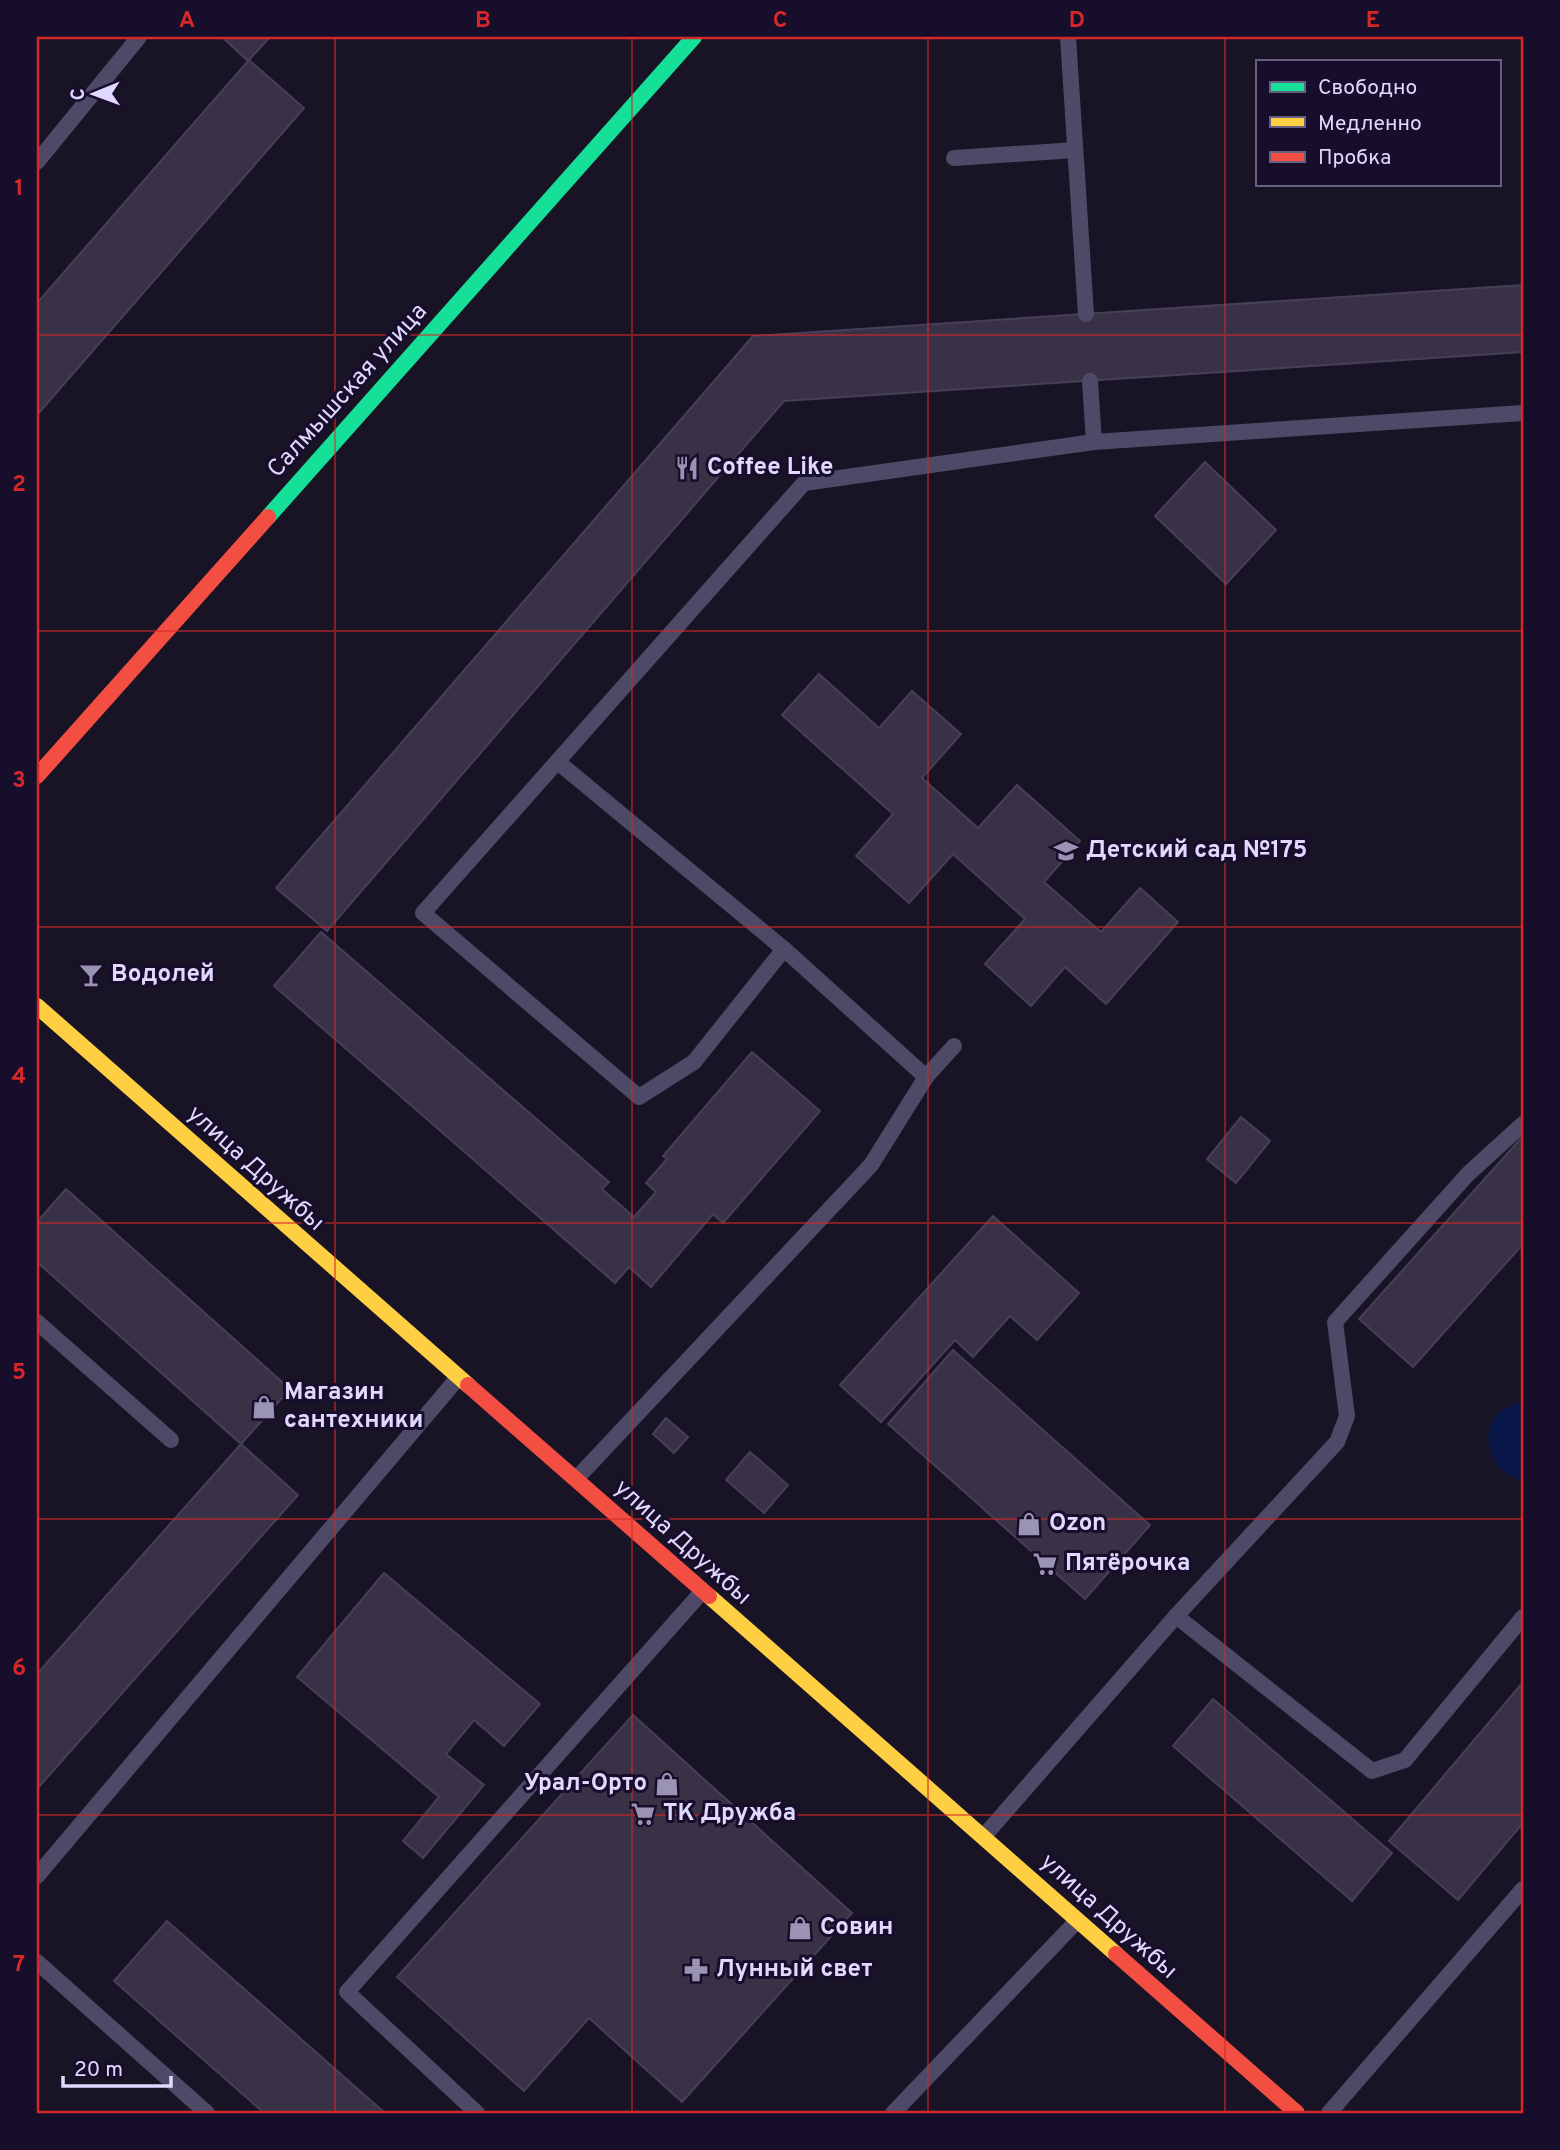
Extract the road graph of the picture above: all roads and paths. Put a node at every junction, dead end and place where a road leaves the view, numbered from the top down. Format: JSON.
{"nodes":[{"id":1,"x":139,"y":37,"type":"edge"},
{"id":2,"x":694,"y":37,"type":"edge"},
{"id":3,"x":1068,"y":37,"type":"edge"},
{"id":4,"x":1076,"y":150,"type":"junction"},
{"id":5,"x":954,"y":158,"type":"dead end"},
{"id":6,"x":37,"y":162,"type":"edge"},
{"id":7,"x":1086,"y":314,"type":"dead end"},
{"id":8,"x":1090,"y":381,"type":"dead end"},
{"id":9,"x":1523,"y":413,"type":"edge"},
{"id":10,"x":1094,"y":442,"type":"junction"},
{"id":11,"x":559,"y":763,"type":"junction"},
{"id":12,"x":37,"y":776,"type":"edge"},
{"id":13,"x":784,"y":949,"type":"junction"},
{"id":14,"x":37,"y":1006,"type":"edge"},
{"id":15,"x":954,"y":1046,"type":"dead end"},
{"id":16,"x":926,"y":1077,"type":"junction"},
{"id":17,"x":1523,"y":1124,"type":"edge"},
{"id":18,"x":37,"y":1322,"type":"edge"},
{"id":19,"x":457,"y":1378,"type":"junction"},
{"id":20,"x":171,"y":1440,"type":"dead end"},
{"id":21,"x":576,"y":1479,"type":"junction"},
{"id":22,"x":701,"y":1593,"type":"junction"},
{"id":23,"x":1177,"y":1616,"type":"junction"},
{"id":24,"x":1523,"y":1617,"type":"edge"},
{"id":25,"x":984,"y":1836,"type":"junction"},
{"id":26,"x":37,"y":1876,"type":"edge"},
{"id":27,"x":1523,"y":1889,"type":"edge"},
{"id":28,"x":1077,"y":1921,"type":"junction"},
{"id":29,"x":37,"y":1962,"type":"edge"},
{"id":30,"x":207,"y":2113,"type":"edge"},
{"id":31,"x":477,"y":2113,"type":"edge"},
{"id":32,"x":893,"y":2113,"type":"edge"},
{"id":33,"x":1297,"y":2113,"type":"edge"},
{"id":34,"x":1329,"y":2113,"type":"edge"}],
"edges":[{"from":1,"to":6,"type":"lane"},
{"from":2,"to":12,"type":"street","name":"Салмышская улица"},
{"from":3,"to":4,"type":"lane"},
{"from":4,"to":5,"type":"lane"},
{"from":4,"to":7,"type":"lane"},
{"from":8,"to":10,"type":"lane"},
{"from":9,"to":10,"type":"lane"},
{"from":10,"to":11,"type":"lane"},
{"from":11,"to":13,"type":"lane"},
{"from":11,"to":13,"type":"lane"},
{"from":13,"to":16,"type":"lane"},
{"from":14,"to":19,"type":"street","name":"улица Дружбы"},
{"from":15,"to":16,"type":"lane"},
{"from":16,"to":21,"type":"lane"},
{"from":17,"to":23,"type":"lane"},
{"from":18,"to":20,"type":"lane"},
{"from":19,"to":21,"type":"street","name":"улица Дружбы"},
{"from":19,"to":26,"type":"lane"},
{"from":21,"to":22,"type":"street","name":"улица Дружбы"},
{"from":22,"to":25,"type":"street","name":"улица Дружбы"},
{"from":22,"to":31,"type":"lane"},
{"from":23,"to":24,"type":"lane"},
{"from":23,"to":25,"type":"lane"},
{"from":25,"to":28,"type":"street","name":"улица Дружбы"},
{"from":27,"to":34,"type":"lane"},
{"from":28,"to":32,"type":"lane"},
{"from":28,"to":33,"type":"street","name":"улица Дружбы"},
{"from":29,"to":30,"type":"lane"}]}
